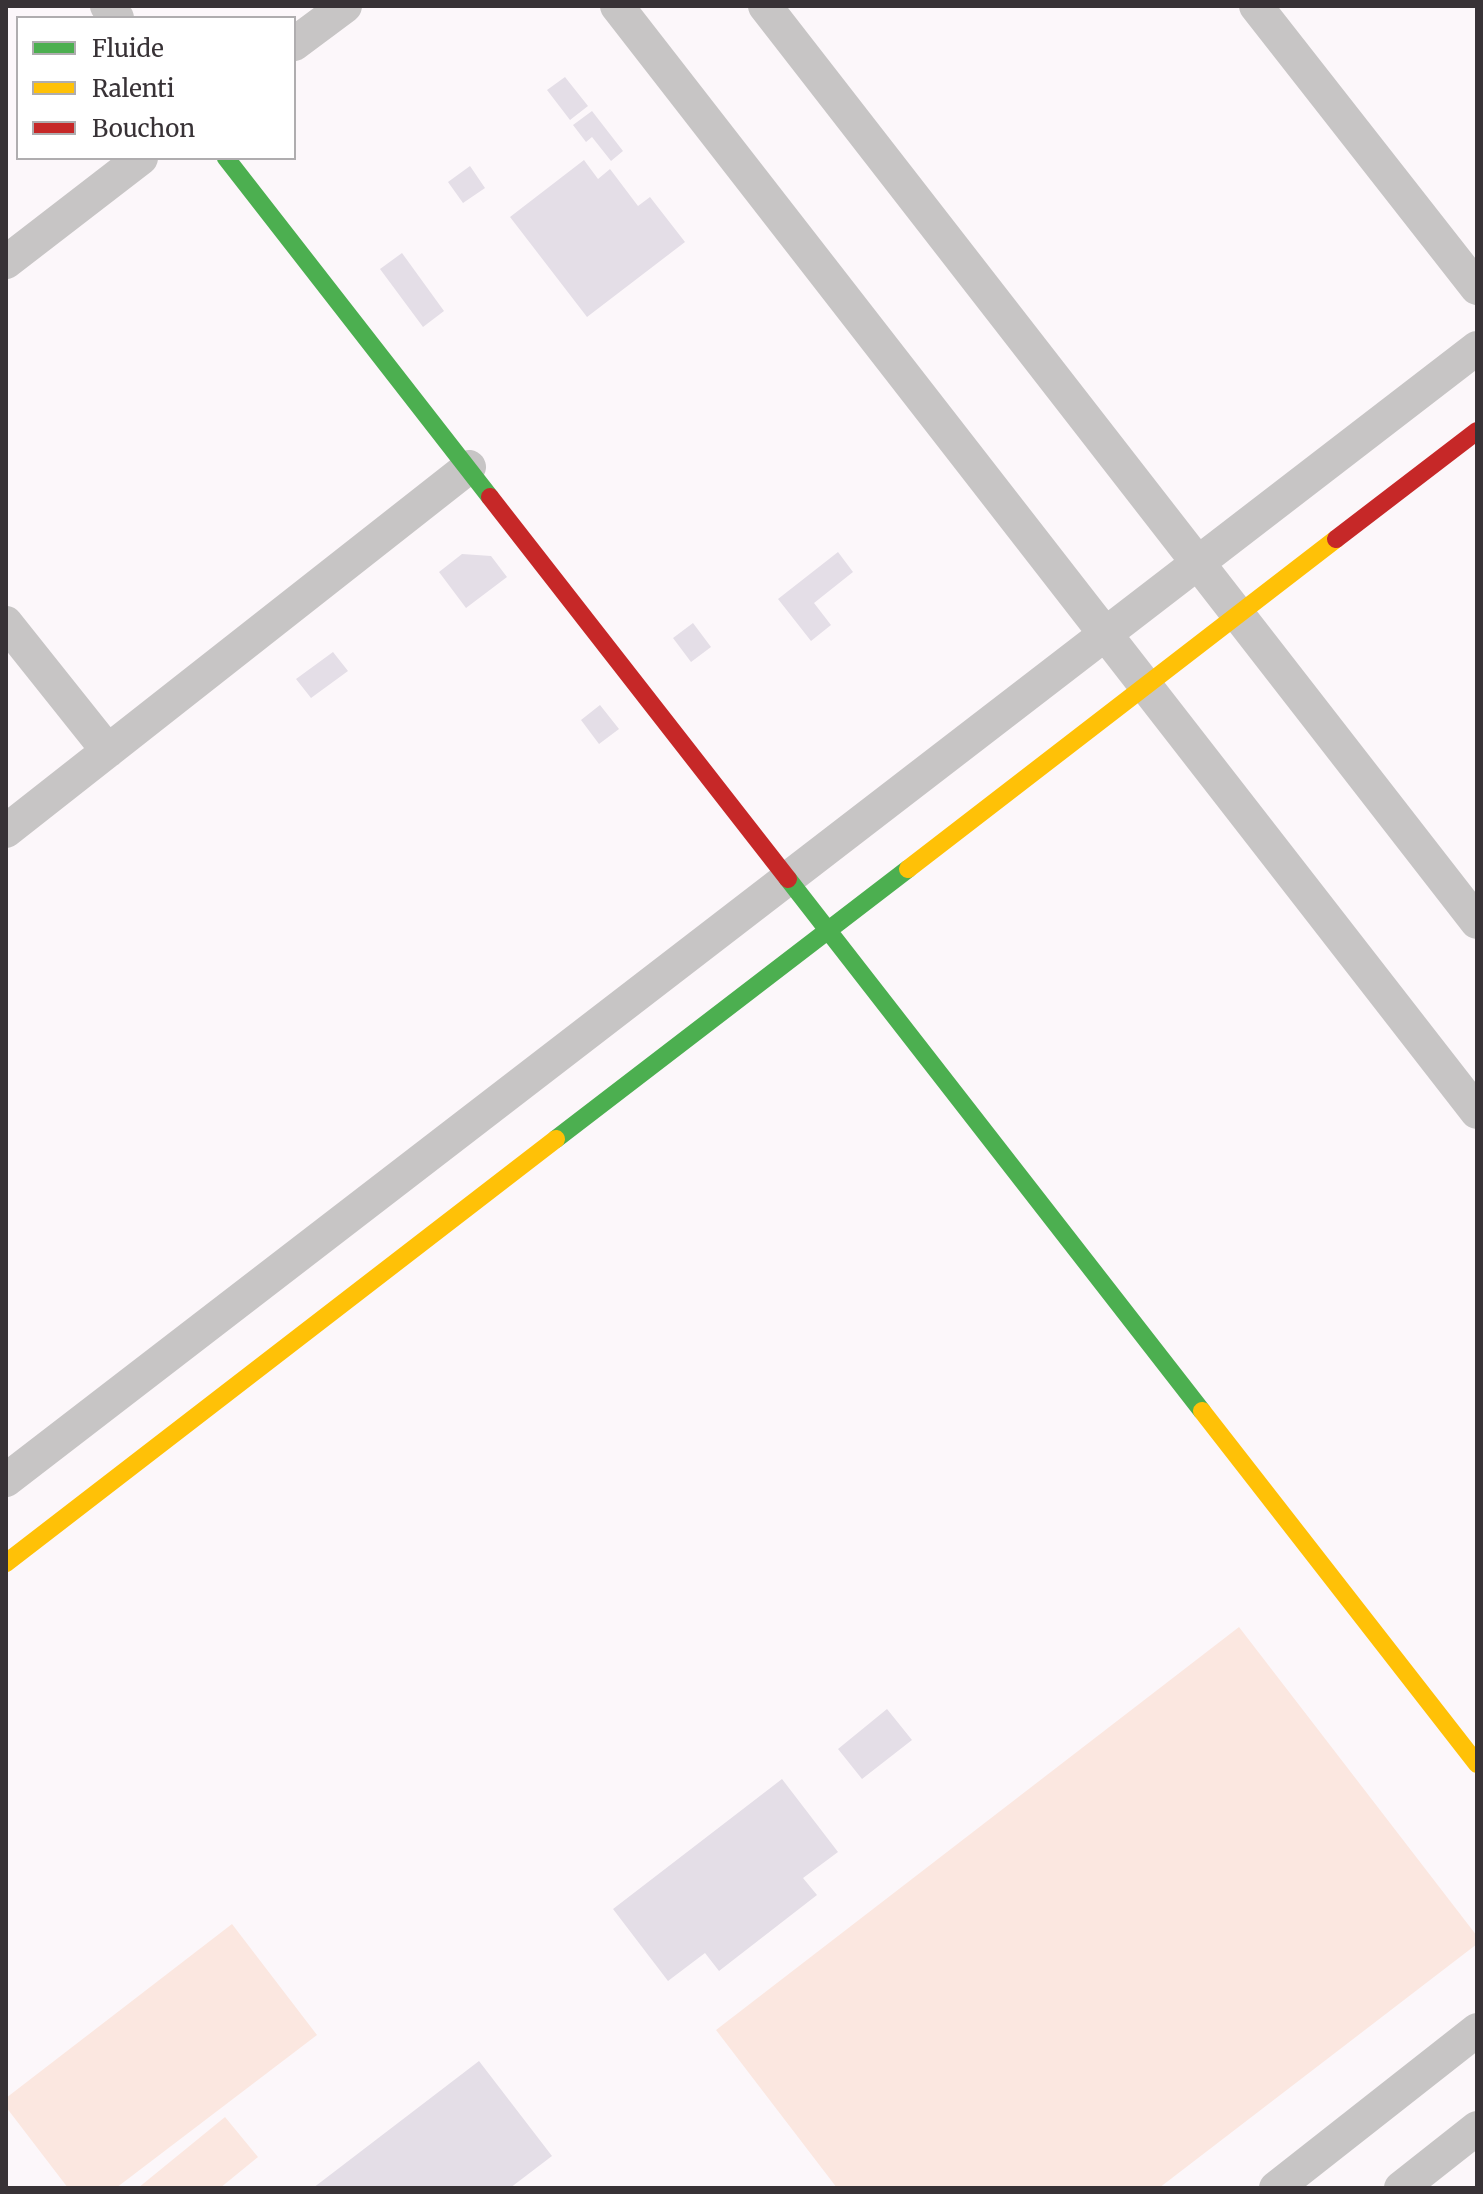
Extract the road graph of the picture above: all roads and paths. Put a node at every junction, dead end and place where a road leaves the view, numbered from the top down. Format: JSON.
{"nodes":[{"id":1,"x":345,"y":6,"type":"edge"},
{"id":2,"x":617,"y":6,"type":"edge"},
{"id":3,"x":765,"y":6,"type":"edge"},
{"id":4,"x":1256,"y":6,"type":"edge"},
{"id":5,"x":296,"y":43,"type":"edge"},
{"id":6,"x":138,"y":160,"type":"edge"},
{"id":7,"x":228,"y":160,"type":"edge"},
{"id":8,"x":6,"y":262,"type":"edge"},
{"id":9,"x":1477,"y":288,"type":"edge"},
{"id":10,"x":1477,"y":348,"type":"edge"},
{"id":11,"x":1477,"y":431,"type":"edge"},
{"id":12,"x":469,"y":467,"type":"junction"},
{"id":13,"x":1198,"y":563,"type":"junction"},
{"id":14,"x":1239,"y":614,"type":"junction"},
{"id":15,"x":6,"y":623,"type":"edge"},
{"id":16,"x":1106,"y":634,"type":"junction"},
{"id":17,"x":1146,"y":685,"type":"junction"},
{"id":18,"x":108,"y":751,"type":"junction"},
{"id":19,"x":6,"y":831,"type":"edge"},
{"id":20,"x":789,"y":878,"type":"junction"},
{"id":21,"x":1477,"y":922,"type":"edge"},
{"id":22,"x":829,"y":929,"type":"junction"},
{"id":23,"x":1477,"y":1112,"type":"edge"},
{"id":24,"x":6,"y":1480,"type":"edge"},
{"id":25,"x":6,"y":1563,"type":"edge"},
{"id":26,"x":1477,"y":1764,"type":"edge"},
{"id":27,"x":1477,"y":2030,"type":"edge"},
{"id":28,"x":1477,"y":2128,"type":"edge"},
{"id":29,"x":1276,"y":2188,"type":"edge"},
{"id":30,"x":1401,"y":2188,"type":"edge"}],
"edges":[{"from":1,"to":5,"type":"street"},
{"from":2,"to":16,"type":"street"},
{"from":3,"to":13,"type":"street"},
{"from":4,"to":9,"type":"street"},
{"from":6,"to":8,"type":"street"},
{"from":7,"to":12,"type":"street"},
{"from":10,"to":13,"type":"street"},
{"from":11,"to":14,"type":"street"},
{"from":12,"to":18,"type":"street"},
{"from":12,"to":20,"type":"street"},
{"from":13,"to":14,"type":"street"},
{"from":13,"to":16,"type":"street"},
{"from":14,"to":17,"type":"street"},
{"from":14,"to":21,"type":"street"},
{"from":15,"to":18,"type":"street"},
{"from":16,"to":17,"type":"street"},
{"from":16,"to":20,"type":"street"},
{"from":17,"to":22,"type":"street"},
{"from":17,"to":23,"type":"street"},
{"from":18,"to":19,"type":"street"},
{"from":20,"to":22,"type":"street"},
{"from":20,"to":24,"type":"street"},
{"from":22,"to":25,"type":"street"},
{"from":22,"to":26,"type":"street"},
{"from":27,"to":29,"type":"street"},
{"from":28,"to":30,"type":"street"}]}
